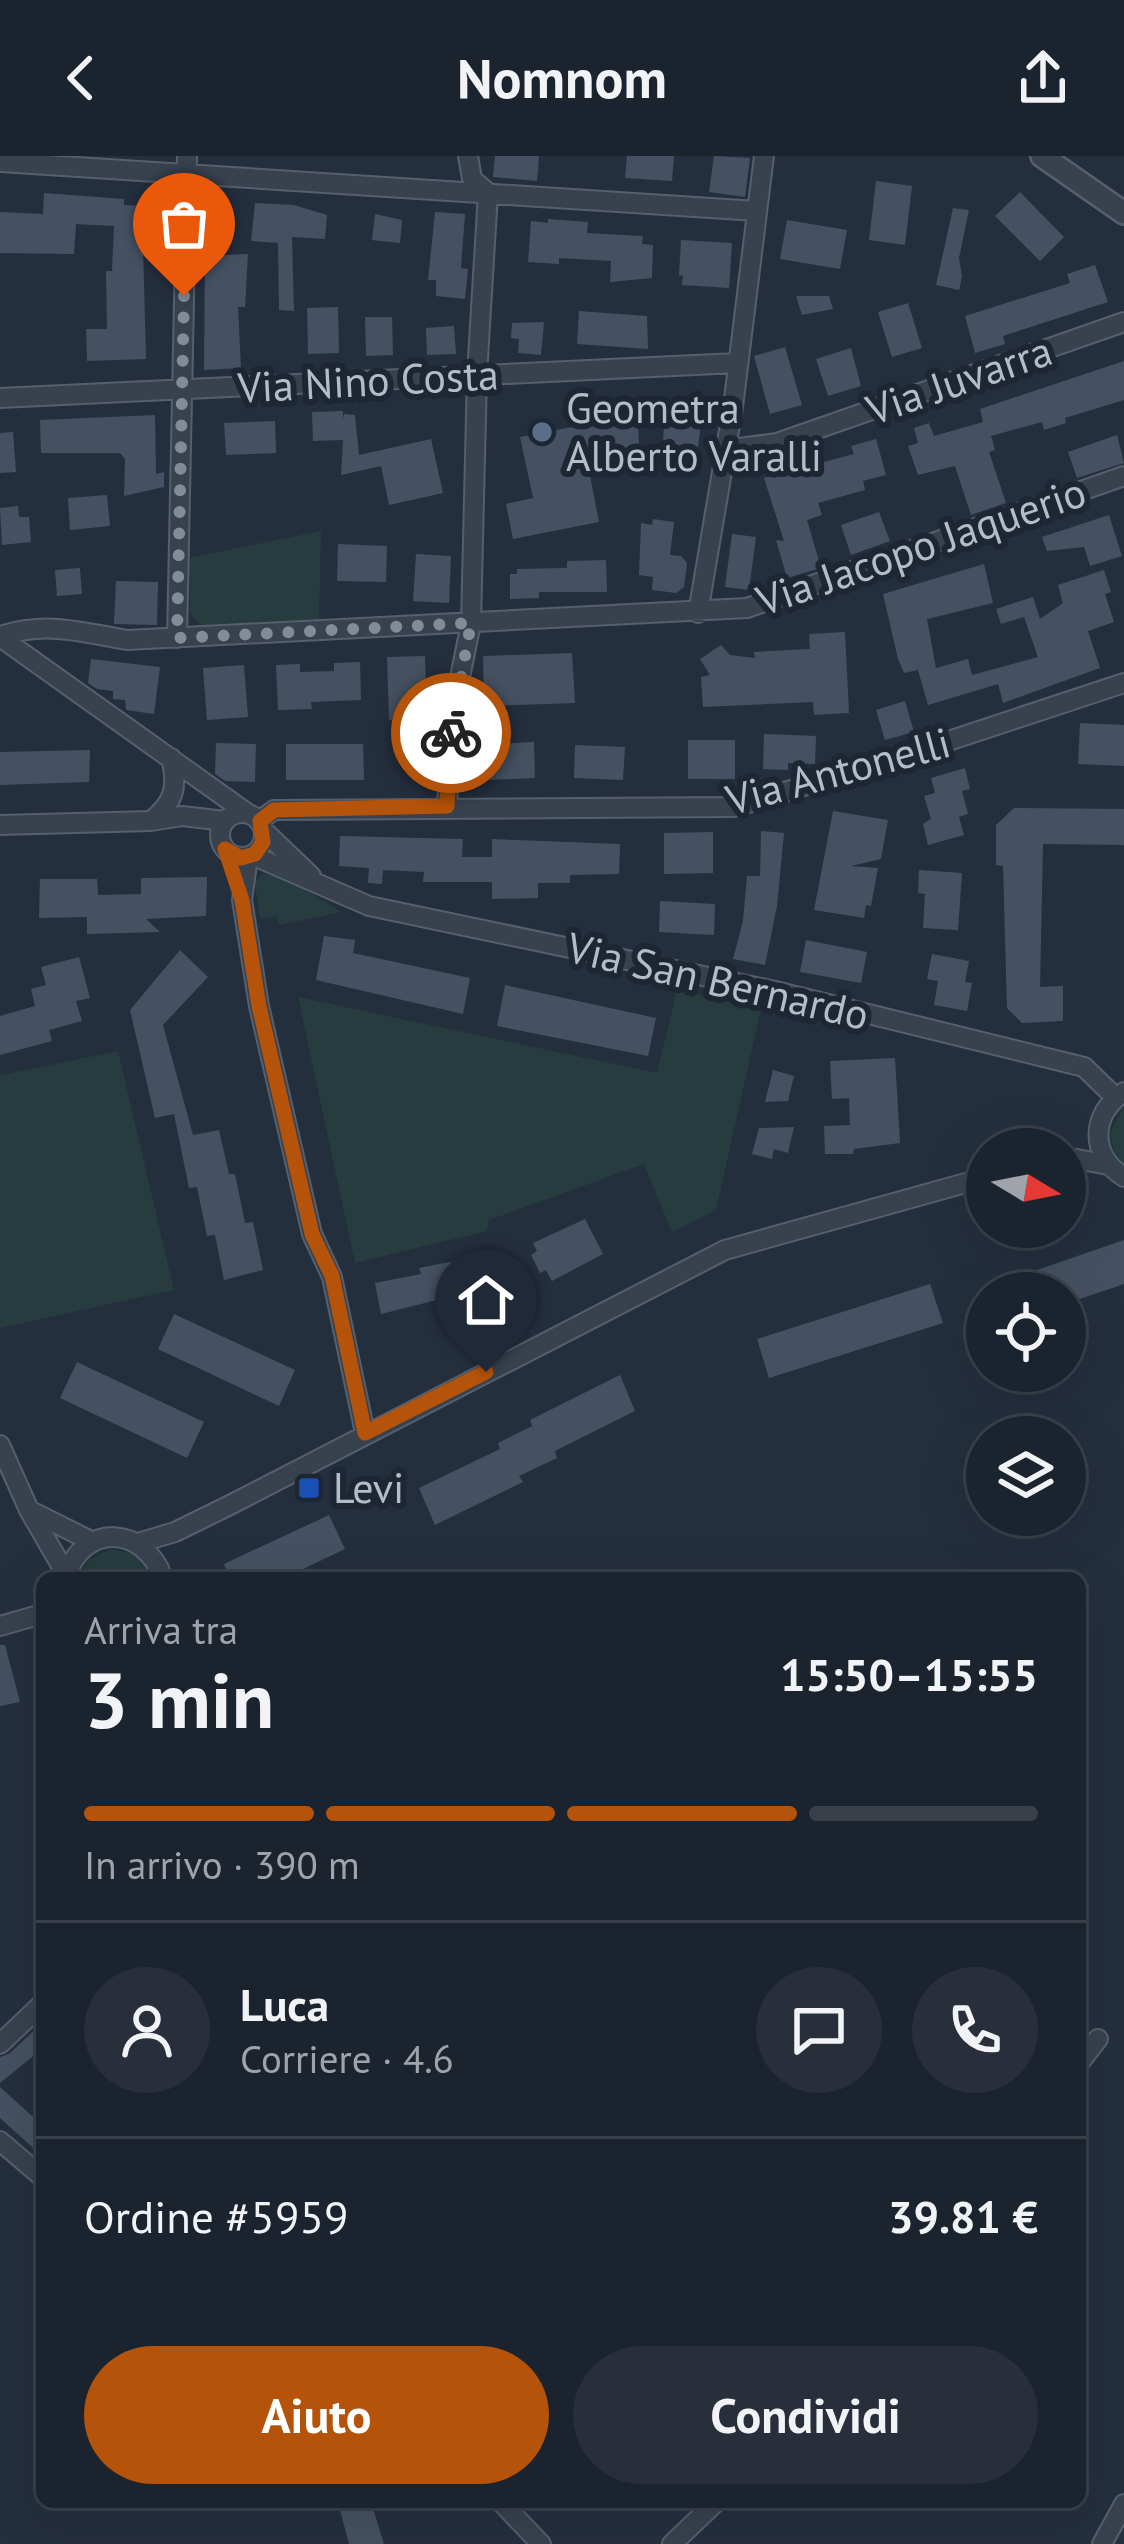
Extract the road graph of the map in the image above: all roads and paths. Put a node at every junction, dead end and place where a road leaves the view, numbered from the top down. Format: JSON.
{"nodes":[{"id":1,"x":468,"y":156,"type":"edge"},
{"id":2,"x":764,"y":156,"type":"edge"},
{"id":3,"x":1042,"y":156,"type":"edge"},
{"id":4,"x":0,"y":162,"type":"edge"},
{"id":5,"x":187,"y":166,"type":"edge"},
{"id":6,"x":488,"y":193,"type":"junction"},
{"id":7,"x":757,"y":211,"type":"junction"},
{"id":8,"x":1124,"y":213,"type":"edge"},
{"id":9,"x":1124,"y":322,"type":"edge"},
{"id":10,"x":737,"y":363,"type":"junction"},
{"id":11,"x":477,"y":375,"type":"junction"},
{"id":12,"x":182,"y":390,"type":"junction"},
{"id":13,"x":0,"y":398,"type":"edge"},
{"id":14,"x":724,"y":450,"type":"junction"},
{"id":15,"x":1124,"y":476,"type":"edge"},
{"id":16,"x":698,"y":613,"type":"junction"},
{"id":17,"x":471,"y":623,"type":"junction"},
{"id":18,"x":0,"y":636,"type":"edge"},
{"id":19,"x":177,"y":638,"type":"junction"},
{"id":20,"x":1124,"y":683,"type":"edge"},
{"id":21,"x":179,"y":764,"type":"junction"},
{"id":22,"x":447,"y":806,"type":"junction"},
{"id":23,"x":151,"y":821,"type":"junction"},
{"id":24,"x":0,"y":825,"type":"edge"},
{"id":25,"x":238,"y":827,"type":"junction"},
{"id":26,"x":250,"y":856,"type":"junction"},
{"id":27,"x":314,"y":880,"type":"junction"},
{"id":28,"x":242,"y":900,"type":"junction"},
{"id":29,"x":1120,"y":1094,"type":"edge"},
{"id":30,"x":1097,"y":1137,"type":"junction"},
{"id":31,"x":1086,"y":1147,"type":"edge"},
{"id":32,"x":1086,"y":1162,"type":"edge"},
{"id":33,"x":1108,"y":1165,"type":"junction"},
{"id":34,"x":1124,"y":1178,"type":"edge"},
{"id":35,"x":966,"y":1183,"type":"edge"},
{"id":36,"x":365,"y":1433,"type":"junction"},
{"id":37,"x":0,"y":1445,"type":"edge"},
{"id":38,"x":29,"y":1510,"type":"junction"},
{"id":39,"x":176,"y":1532,"type":"junction"},
{"id":40,"x":93,"y":1542,"type":"junction"},
{"id":41,"x":138,"y":1543,"type":"junction"},
{"id":42,"x":160,"y":1570,"type":"edge"},
{"id":43,"x":64,"y":1572,"type":"edge"},
{"id":44,"x":68,"y":1572,"type":"edge"},
{"id":45,"x":36,"y":1616,"type":"edge"},
{"id":46,"x":0,"y":1626,"type":"edge"},
{"id":47,"x":36,"y":2010,"type":"edge"},
{"id":48,"x":1098,"y":2039,"type":"dead end"},
{"id":49,"x":0,"y":2044,"type":"edge"},
{"id":50,"x":1086,"y":2054,"type":"edge"},
{"id":51,"x":0,"y":2141,"type":"edge"},
{"id":52,"x":36,"y":2172,"type":"edge"},
{"id":53,"x":1124,"y":2504,"type":"edge"},
{"id":54,"x":507,"y":2508,"type":"edge"},
{"id":55,"x":710,"y":2508,"type":"edge"},
{"id":56,"x":541,"y":2544,"type":"edge"},
{"id":57,"x":672,"y":2544,"type":"edge"},
{"id":58,"x":1102,"y":2544,"type":"edge"}],
"edges":[{"from":1,"to":6,"type":"street"},
{"from":2,"to":7,"type":"street"},
{"from":3,"to":8,"type":"street"},
{"from":4,"to":5,"type":"street"},
{"from":5,"to":6,"type":"street"},
{"from":5,"to":12,"type":"street"},
{"from":6,"to":7,"type":"street"},
{"from":6,"to":11,"type":"street"},
{"from":7,"to":10,"type":"street"},
{"from":9,"to":14,"type":"street","name":"Via Juvarra"},
{"from":10,"to":11,"type":"street","name":"Via Nino Costa"},
{"from":10,"to":14,"type":"street"},
{"from":11,"to":12,"type":"street","name":"Via Nino Costa"},
{"from":11,"to":17,"type":"street"},
{"from":12,"to":13,"type":"street","name":"Via Nino Costa"},
{"from":12,"to":19,"type":"street"},
{"from":14,"to":16,"type":"street"},
{"from":15,"to":16,"type":"street","name":"Via Jacopo Jaquerio"},
{"from":16,"to":17,"type":"street","name":"Via Jacopo Jaquerio"},
{"from":17,"to":19,"type":"street","name":"Via Jacopo Jaquerio"},
{"from":17,"to":22,"type":"street"},
{"from":18,"to":19,"type":"street","name":"Via Jacopo Jaquerio"},
{"from":18,"to":21,"type":"street"},
{"from":20,"to":22,"type":"street","name":"Via Antonelli"},
{"from":21,"to":23,"type":"street"},
{"from":21,"to":25,"type":"street"},
{"from":22,"to":25,"type":"street","name":"Via Antonelli"},
{"from":23,"to":24,"type":"street"},
{"from":23,"to":25,"type":"street"},
{"from":25,"to":26,"type":"street"},
{"from":25,"to":26,"type":"street","name":"Via San Bernardo"},
{"from":25,"to":27,"type":"street","name":"Via San Bernardo"},
{"from":25,"to":28,"type":"street"},
{"from":26,"to":27,"type":"street","name":"Via San Bernardo"},
{"from":26,"to":28,"type":"street"},
{"from":27,"to":29,"type":"street","name":"Via San Bernardo"},
{"from":28,"to":36,"type":"street"},
{"from":29,"to":30,"type":"street"},
{"from":30,"to":31,"type":"street"},
{"from":30,"to":33,"type":"street"},
{"from":32,"to":33,"type":"street"},
{"from":33,"to":34,"type":"street"},
{"from":35,"to":36,"type":"street"},
{"from":36,"to":39,"type":"street"},
{"from":37,"to":38,"type":"street"},
{"from":38,"to":40,"type":"street"},
{"from":38,"to":43,"type":"street"},
{"from":39,"to":41,"type":"street"},
{"from":39,"to":42,"type":"street"},
{"from":40,"to":41,"type":"street"},
{"from":40,"to":44,"type":"street"},
{"from":41,"to":42,"type":"street"},
{"from":45,"to":46,"type":"street"},
{"from":47,"to":49,"type":"street"},
{"from":48,"to":50,"type":"street"},
{"from":51,"to":52,"type":"street"},
{"from":53,"to":58,"type":"street"},
{"from":54,"to":56,"type":"street"},
{"from":55,"to":57,"type":"street"}]}
